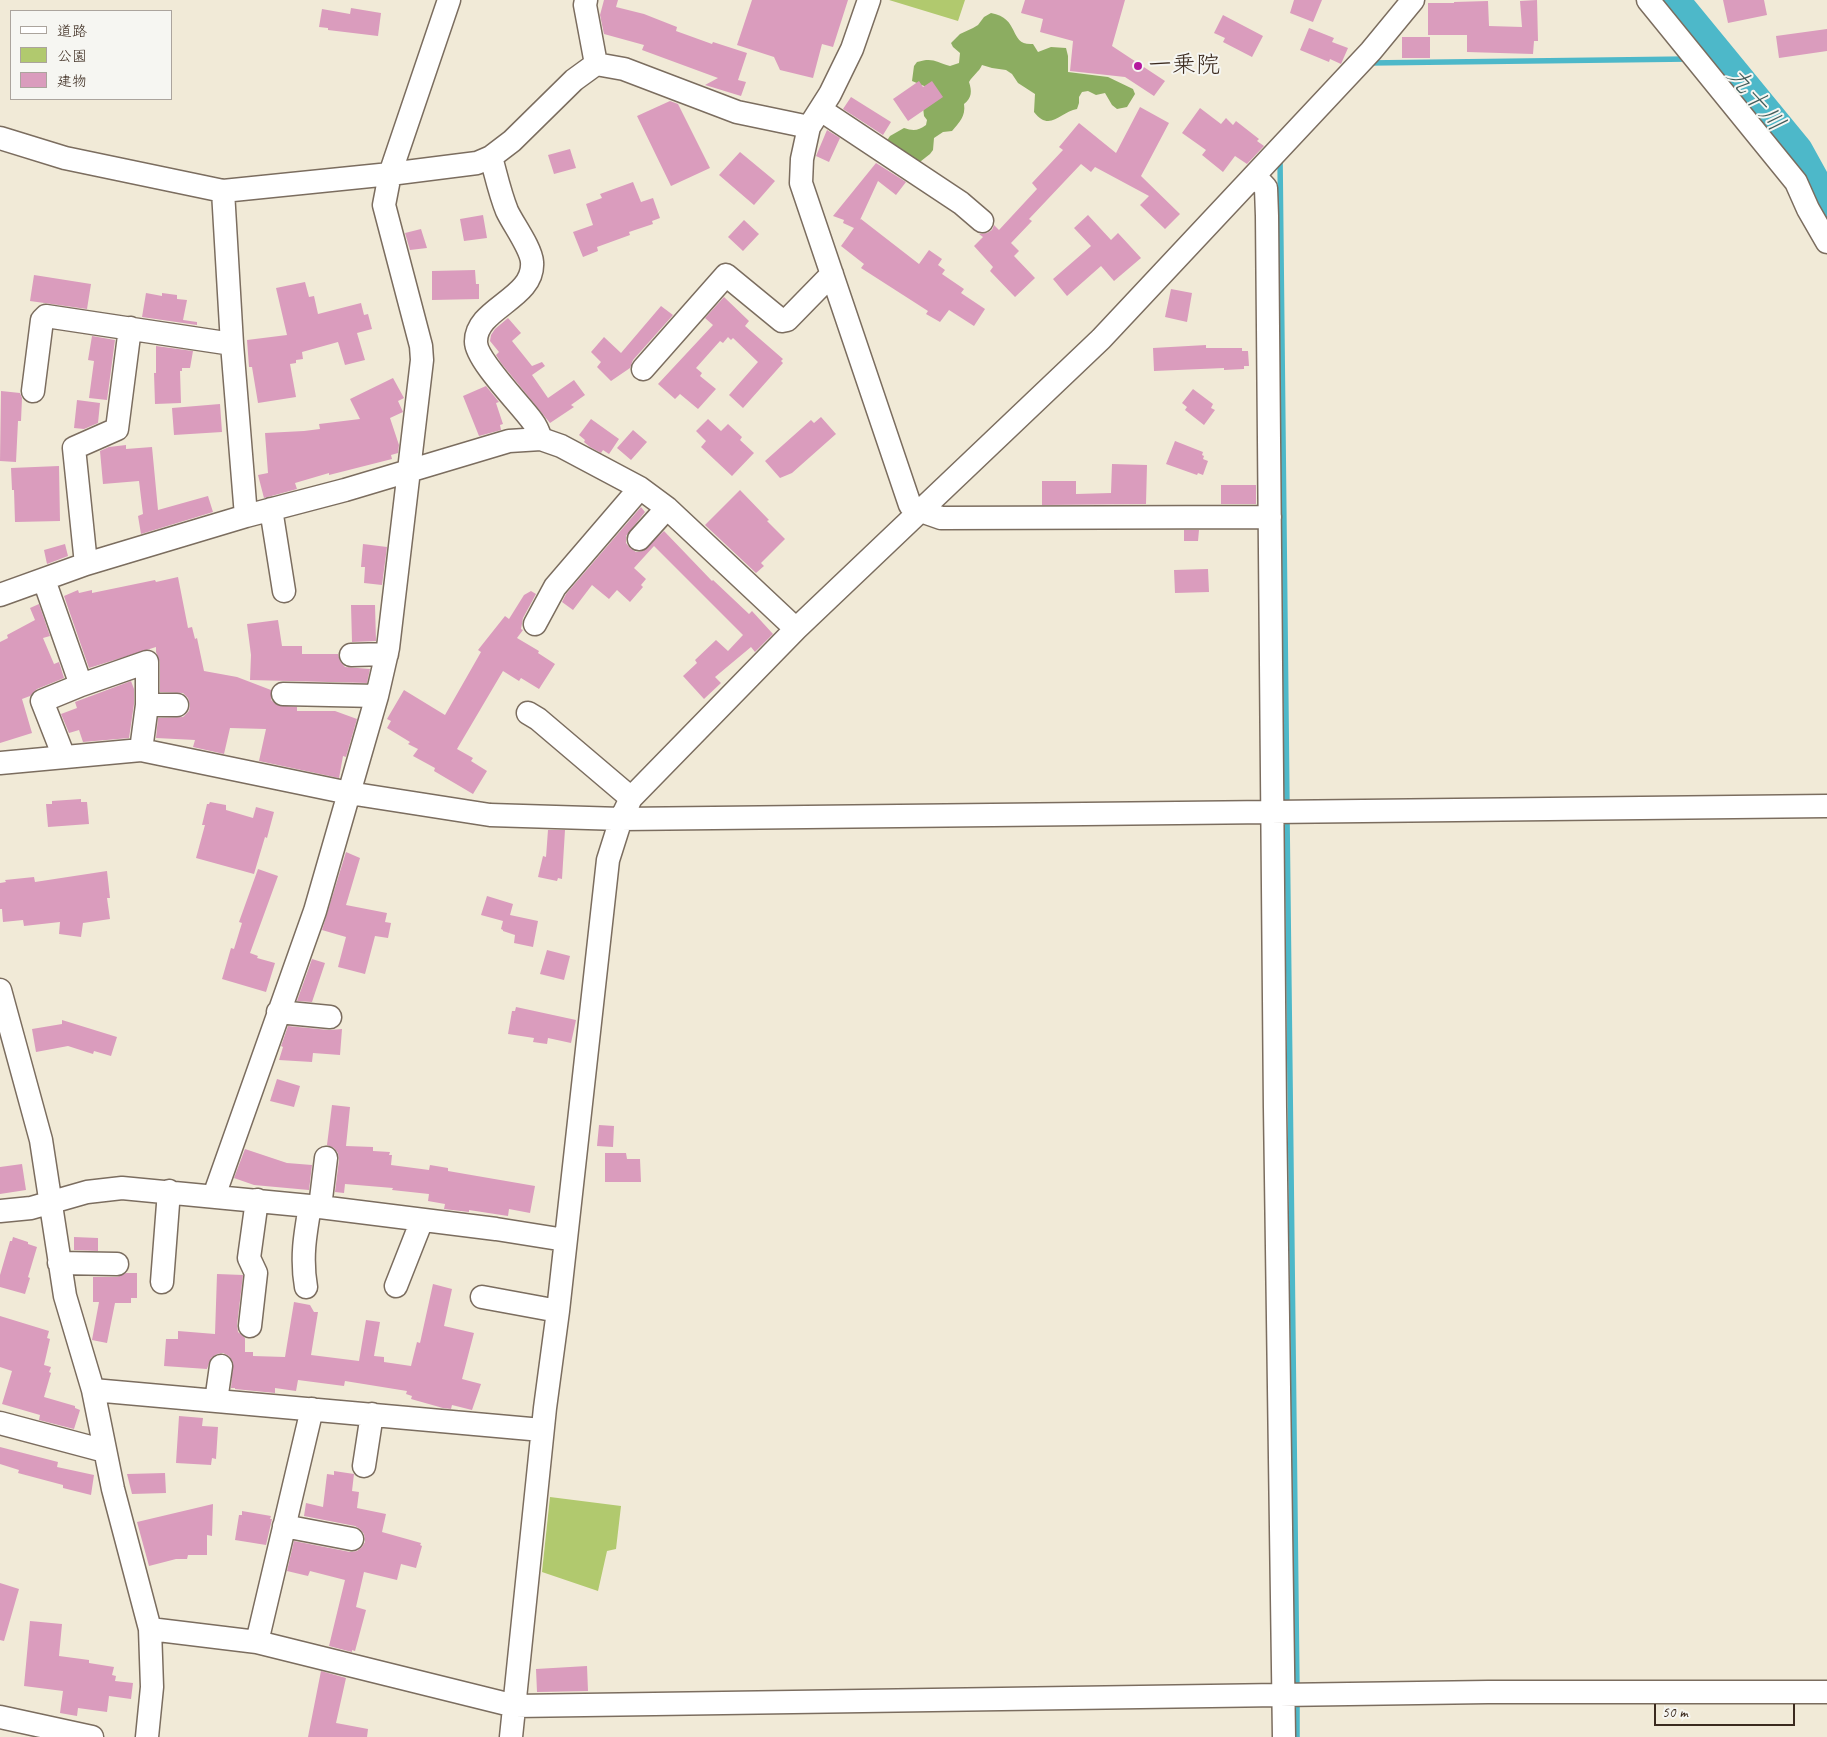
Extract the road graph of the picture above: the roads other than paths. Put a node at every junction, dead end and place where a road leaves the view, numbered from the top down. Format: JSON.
{"nodes":[{"id":1,"x":446,"y":0,"type":"edge"},
{"id":2,"x":586,"y":0,"type":"edge"},
{"id":3,"x":869,"y":0,"type":"edge"},
{"id":4,"x":1414,"y":0,"type":"edge"},
{"id":5,"x":1648,"y":0,"type":"edge"},
{"id":6,"x":596,"y":64,"type":"junction"},
{"id":7,"x":815,"y":119,"type":"junction"},
{"id":8,"x":0,"y":138,"type":"edge"},
{"id":9,"x":491,"y":156,"type":"junction"},
{"id":10,"x":390,"y":174,"type":"junction"},
{"id":11,"x":1255,"y":176,"type":"junction"},
{"id":12,"x":224,"y":191,"type":"junction"},
{"id":13,"x":982,"y":221,"type":"dead end"},
{"id":14,"x":1827,"y":242,"type":"edge"},
{"id":15,"x":832,"y":274,"type":"junction"},
{"id":16,"x":130,"y":328,"type":"junction"},
{"id":17,"x":232,"y":344,"type":"junction"},
{"id":18,"x":643,"y":369,"type":"dead end"},
{"id":19,"x":33,"y":391,"type":"dead end"},
{"id":20,"x":541,"y":439,"type":"junction"},
{"id":21,"x":410,"y":471,"type":"junction"},
{"id":22,"x":640,"y":488,"type":"junction"},
{"id":23,"x":667,"y":508,"type":"junction"},
{"id":24,"x":271,"y":509,"type":"junction"},
{"id":25,"x":921,"y":511,"type":"junction"},
{"id":26,"x":246,"y":516,"type":"junction"},
{"id":27,"x":1270,"y":517,"type":"junction"},
{"id":28,"x":639,"y":539,"type":"dead end"},
{"id":29,"x":86,"y":564,"type":"junction"},
{"id":30,"x":44,"y":580,"type":"junction"},
{"id":31,"x":284,"y":591,"type":"dead end"},
{"id":32,"x":0,"y":596,"type":"edge"},
{"id":33,"x":535,"y":624,"type":"dead end"},
{"id":34,"x":796,"y":629,"type":"junction"},
{"id":35,"x":351,"y":654,"type":"dead end"},
{"id":36,"x":387,"y":654,"type":"junction"},
{"id":37,"x":81,"y":685,"type":"junction"},
{"id":38,"x":283,"y":694,"type":"dead end"},
{"id":39,"x":377,"y":696,"type":"junction"},
{"id":40,"x":147,"y":705,"type":"junction"},
{"id":41,"x":177,"y":705,"type":"dead end"},
{"id":42,"x":528,"y":713,"type":"dead end"},
{"id":43,"x":141,"y":750,"type":"junction"},
{"id":44,"x":64,"y":757,"type":"junction"},
{"id":45,"x":0,"y":763,"type":"edge"},
{"id":46,"x":349,"y":793,"type":"junction"},
{"id":47,"x":631,"y":798,"type":"junction"},
{"id":48,"x":1827,"y":806,"type":"edge"},
{"id":49,"x":1272,"y":812,"type":"junction"},
{"id":50,"x":621,"y":818,"type":"junction"},
{"id":51,"x":0,"y":990,"type":"edge"},
{"id":52,"x":278,"y":1012,"type":"junction"},
{"id":53,"x":330,"y":1017,"type":"dead end"},
{"id":54,"x":326,"y":1158,"type":"dead end"},
{"id":55,"x":169,"y":1191,"type":"junction"},
{"id":56,"x":214,"y":1196,"type":"junction"},
{"id":57,"x":257,"y":1200,"type":"junction"},
{"id":58,"x":50,"y":1202,"type":"junction"},
{"id":59,"x":315,"y":1206,"type":"junction"},
{"id":60,"x":0,"y":1211,"type":"edge"},
{"id":61,"x":422,"y":1220,"type":"junction"},
{"id":62,"x":565,"y":1240,"type":"junction"},
{"id":63,"x":59,"y":1263,"type":"junction"},
{"id":64,"x":117,"y":1264,"type":"dead end"},
{"id":65,"x":162,"y":1282,"type":"dead end"},
{"id":66,"x":396,"y":1286,"type":"dead end"},
{"id":67,"x":306,"y":1287,"type":"dead end"},
{"id":68,"x":482,"y":1297,"type":"dead end"},
{"id":69,"x":558,"y":1312,"type":"junction"},
{"id":70,"x":250,"y":1326,"type":"dead end"},
{"id":71,"x":221,"y":1366,"type":"dead end"},
{"id":72,"x":93,"y":1390,"type":"junction"},
{"id":73,"x":216,"y":1400,"type":"junction"},
{"id":74,"x":312,"y":1409,"type":"junction"},
{"id":75,"x":372,"y":1414,"type":"junction"},
{"id":76,"x":0,"y":1423,"type":"edge"},
{"id":77,"x":542,"y":1430,"type":"junction"},
{"id":78,"x":105,"y":1451,"type":"junction"},
{"id":79,"x":364,"y":1466,"type":"dead end"},
{"id":80,"x":284,"y":1526,"type":"junction"},
{"id":81,"x":352,"y":1539,"type":"dead end"},
{"id":82,"x":150,"y":1630,"type":"junction"},
{"id":83,"x":257,"y":1642,"type":"junction"},
{"id":84,"x":1827,"y":1692,"type":"edge"},
{"id":85,"x":1283,"y":1695,"type":"junction"},
{"id":86,"x":515,"y":1706,"type":"junction"},
{"id":87,"x":0,"y":1717,"type":"edge"},
{"id":88,"x":84,"y":1736,"type":"edge"},
{"id":89,"x":148,"y":1737,"type":"edge"},
{"id":90,"x":511,"y":1737,"type":"edge"},
{"id":91,"x":1284,"y":1737,"type":"edge"}],
"edges":[{"from":1,"to":10,"type":"street"},
{"from":2,"to":6,"type":"street"},
{"from":3,"to":7,"type":"street"},
{"from":4,"to":11,"type":"street"},
{"from":5,"to":14,"type":"street"},
{"from":6,"to":7,"type":"street"},
{"from":6,"to":9,"type":"street"},
{"from":7,"to":13,"type":"street"},
{"from":7,"to":15,"type":"street"},
{"from":8,"to":12,"type":"street"},
{"from":9,"to":10,"type":"street"},
{"from":9,"to":20,"type":"street"},
{"from":10,"to":12,"type":"street"},
{"from":10,"to":21,"type":"street"},
{"from":11,"to":25,"type":"street"},
{"from":11,"to":27,"type":"street"},
{"from":12,"to":17,"type":"street"},
{"from":15,"to":18,"type":"street"},
{"from":15,"to":25,"type":"street"},
{"from":16,"to":17,"type":"street"},
{"from":16,"to":19,"type":"street"},
{"from":16,"to":29,"type":"street"},
{"from":17,"to":26,"type":"street"},
{"from":20,"to":21,"type":"street"},
{"from":20,"to":22,"type":"street"},
{"from":21,"to":24,"type":"street"},
{"from":21,"to":36,"type":"street"},
{"from":22,"to":23,"type":"street"},
{"from":22,"to":33,"type":"street"},
{"from":23,"to":28,"type":"street"},
{"from":23,"to":34,"type":"street"},
{"from":24,"to":26,"type":"street"},
{"from":24,"to":31,"type":"street"},
{"from":25,"to":27,"type":"street"},
{"from":25,"to":34,"type":"street"},
{"from":26,"to":29,"type":"street"},
{"from":27,"to":49,"type":"street"},
{"from":29,"to":30,"type":"street"},
{"from":30,"to":32,"type":"street"},
{"from":30,"to":37,"type":"street"},
{"from":34,"to":47,"type":"street"},
{"from":35,"to":36,"type":"street"},
{"from":36,"to":39,"type":"street"},
{"from":37,"to":40,"type":"street"},
{"from":37,"to":44,"type":"street"},
{"from":38,"to":39,"type":"street"},
{"from":39,"to":46,"type":"street"},
{"from":40,"to":41,"type":"street"},
{"from":40,"to":43,"type":"street"},
{"from":42,"to":47,"type":"street"},
{"from":43,"to":44,"type":"street"},
{"from":43,"to":46,"type":"street"},
{"from":44,"to":45,"type":"street"},
{"from":46,"to":50,"type":"street"},
{"from":46,"to":52,"type":"street"},
{"from":47,"to":50,"type":"street"},
{"from":48,"to":49,"type":"street"},
{"from":49,"to":50,"type":"street"},
{"from":49,"to":85,"type":"street"},
{"from":50,"to":62,"type":"street"},
{"from":51,"to":58,"type":"street"},
{"from":52,"to":53,"type":"street"},
{"from":52,"to":56,"type":"street"},
{"from":54,"to":59,"type":"street"},
{"from":55,"to":56,"type":"street"},
{"from":55,"to":58,"type":"street"},
{"from":55,"to":65,"type":"street"},
{"from":56,"to":57,"type":"street"},
{"from":57,"to":59,"type":"street"},
{"from":57,"to":70,"type":"street"},
{"from":58,"to":60,"type":"street"},
{"from":58,"to":63,"type":"street"},
{"from":59,"to":61,"type":"street"},
{"from":59,"to":67,"type":"street"},
{"from":61,"to":62,"type":"street"},
{"from":61,"to":66,"type":"street"},
{"from":62,"to":69,"type":"street"},
{"from":63,"to":64,"type":"street"},
{"from":63,"to":72,"type":"street"},
{"from":68,"to":69,"type":"street"},
{"from":69,"to":77,"type":"street"},
{"from":71,"to":73,"type":"street"},
{"from":72,"to":73,"type":"street"},
{"from":72,"to":78,"type":"street"},
{"from":73,"to":74,"type":"street"},
{"from":74,"to":75,"type":"street"},
{"from":74,"to":80,"type":"street"},
{"from":75,"to":77,"type":"street"},
{"from":75,"to":79,"type":"street"},
{"from":76,"to":78,"type":"street"},
{"from":77,"to":86,"type":"street"},
{"from":78,"to":82,"type":"street"},
{"from":80,"to":81,"type":"street"},
{"from":80,"to":83,"type":"street"},
{"from":82,"to":83,"type":"street"},
{"from":82,"to":89,"type":"street"},
{"from":83,"to":86,"type":"street"},
{"from":84,"to":85,"type":"street"},
{"from":85,"to":86,"type":"street"},
{"from":85,"to":91,"type":"street"},
{"from":86,"to":90,"type":"street"},
{"from":87,"to":88,"type":"street"}]}
